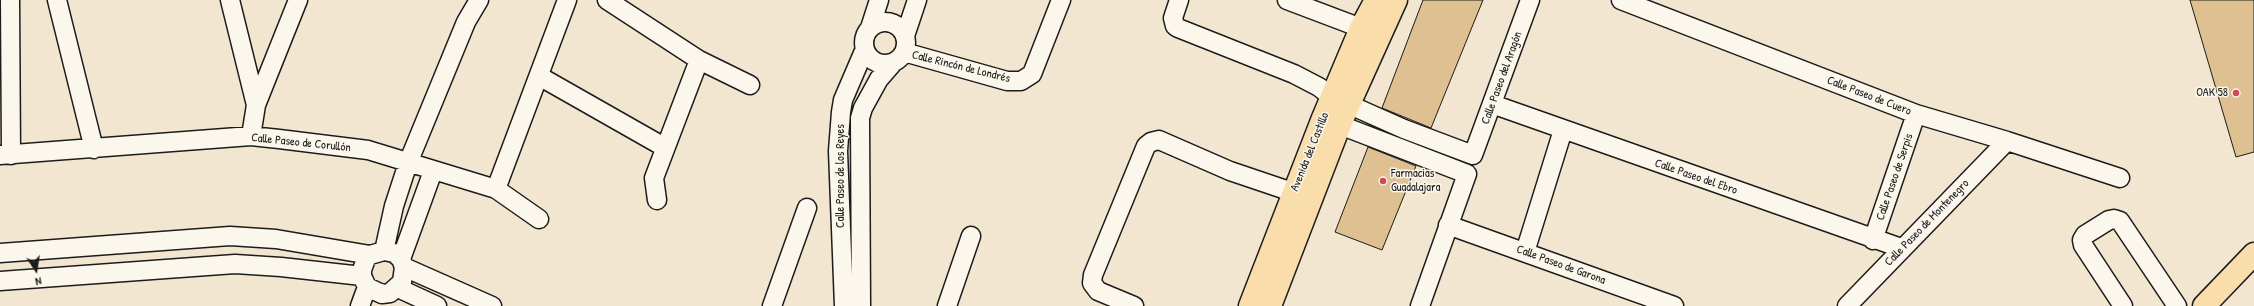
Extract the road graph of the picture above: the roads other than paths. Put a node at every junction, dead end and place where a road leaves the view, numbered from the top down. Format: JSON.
{"nodes":[{"id":1,"x":10,"y":0,"type":"edge"},
{"id":2,"x":57,"y":0,"type":"edge"},
{"id":3,"x":230,"y":0,"type":"edge"},
{"id":4,"x":298,"y":0,"type":"edge"},
{"id":5,"x":479,"y":0,"type":"edge"},
{"id":6,"x":567,"y":0,"type":"edge"},
{"id":7,"x":606,"y":0,"type":"edge"},
{"id":8,"x":879,"y":0,"type":"edge"},
{"id":9,"x":917,"y":0,"type":"edge"},
{"id":10,"x":1061,"y":0,"type":"edge"},
{"id":11,"x":1179,"y":0,"type":"edge"},
{"id":12,"x":1286,"y":0,"type":"edge"},
{"id":13,"x":1376,"y":0,"type":"edge"},
{"id":14,"x":1396,"y":0,"type":"edge"},
{"id":15,"x":1530,"y":0,"type":"edge"},
{"id":16,"x":1621,"y":0,"type":"edge"},
{"id":17,"x":870,"y":28,"type":"junction"},
{"id":18,"x":1361,"y":28,"type":"junction"},
{"id":19,"x":864,"y":51,"type":"junction"},
{"id":20,"x":900,"y":51,"type":"junction"},
{"id":21,"x":699,"y":60,"type":"junction"},
{"id":22,"x":539,"y":76,"type":"junction"},
{"id":23,"x":750,"y":84,"type":"dead end"},
{"id":24,"x":1340,"y":101,"type":"junction"},
{"id":25,"x":1492,"y":104,"type":"junction"},
{"id":26,"x":256,"y":105,"type":"junction"},
{"id":27,"x":1916,"y":114,"type":"junction"},
{"id":28,"x":1331,"y":121,"type":"junction"},
{"id":29,"x":1563,"y":130,"type":"junction"},
{"id":30,"x":250,"y":136,"type":"junction"},
{"id":31,"x":2007,"y":141,"type":"junction"},
{"id":32,"x":1446,"y":145,"type":"junction"},
{"id":33,"x":664,"y":147,"type":"junction"},
{"id":34,"x":94,"y":149,"type":"junction"},
{"id":35,"x":5,"y":155,"type":"edge"},
{"id":36,"x":408,"y":163,"type":"junction"},
{"id":37,"x":1439,"y":163,"type":"junction"},
{"id":38,"x":433,"y":172,"type":"junction"},
{"id":39,"x":2120,"y":178,"type":"dead end"},
{"id":40,"x":496,"y":189,"type":"junction"},
{"id":41,"x":1302,"y":196,"type":"junction"},
{"id":42,"x":657,"y":200,"type":"dead end"},
{"id":43,"x":807,"y":208,"type":"dead end"},
{"id":44,"x":539,"y":219,"type":"dead end"},
{"id":45,"x":1448,"y":225,"type":"junction"},
{"id":46,"x":971,"y":236,"type":"dead end"},
{"id":47,"x":1873,"y":240,"type":"junction"},
{"id":48,"x":1901,"y":248,"type":"junction"},
{"id":49,"x":1525,"y":252,"type":"junction"},
{"id":50,"x":0,"y":253,"type":"edge"},
{"id":51,"x":377,"y":253,"type":"junction"},
{"id":52,"x":2254,"y":254,"type":"edge"},
{"id":53,"x":403,"y":263,"type":"junction"},
{"id":54,"x":0,"y":281,"type":"edge"},
{"id":55,"x":365,"y":281,"type":"junction"},
{"id":56,"x":391,"y":296,"type":"edge"},
{"id":57,"x":360,"y":306,"type":"edge"},
{"id":58,"x":437,"y":306,"type":"edge"},
{"id":59,"x":492,"y":306,"type":"edge"},
{"id":60,"x":772,"y":306,"type":"edge"},
{"id":61,"x":844,"y":306,"type":"edge"},
{"id":62,"x":861,"y":306,"type":"edge"},
{"id":63,"x":947,"y":306,"type":"edge"},
{"id":64,"x":1134,"y":306,"type":"edge"},
{"id":65,"x":1250,"y":306,"type":"edge"},
{"id":66,"x":1270,"y":306,"type":"edge"},
{"id":67,"x":1420,"y":306,"type":"edge"},
{"id":68,"x":1674,"y":306,"type":"edge"},
{"id":69,"x":1848,"y":306,"type":"edge"},
{"id":70,"x":2123,"y":306,"type":"edge"},
{"id":71,"x":2177,"y":306,"type":"edge"},
{"id":72,"x":2204,"y":306,"type":"edge"}],
"edges":[{"from":1,"to":35,"type":"street"},
{"from":2,"to":34,"type":"street"},
{"from":3,"to":26,"type":"street"},
{"from":4,"to":26,"type":"street"},
{"from":5,"to":36,"type":"street"},
{"from":6,"to":22,"type":"street"},
{"from":7,"to":21,"type":"street"},
{"from":8,"to":17,"type":"street"},
{"from":9,"to":20,"type":"street"},
{"from":10,"to":20,"type":"street","name":"Calle Rincón de Londrés"},
{"from":11,"to":24,"type":"street"},
{"from":12,"to":18,"type":"street"},
{"from":13,"to":18,"type":"main road","name":"Avenida del Castillo"},
{"from":14,"to":24,"type":"main road","name":"Avenida del Castillo"},
{"from":15,"to":25,"type":"street","name":"Calle Paseo del Aragón"},
{"from":16,"to":27,"type":"street","name":"Calle Paseo de Cuero"},
{"from":17,"to":19,"type":"street"},
{"from":17,"to":20,"type":"street"},
{"from":18,"to":24,"type":"main road","name":"Avenida del Castillo"},
{"from":19,"to":20,"type":"street"},
{"from":19,"to":61,"type":"street","name":"Calle Paseo de los Reyes"},
{"from":20,"to":62,"type":"street","name":"Calle Paseo de los Reyes"},
{"from":21,"to":23,"type":"street"},
{"from":21,"to":33,"type":"street"},
{"from":22,"to":33,"type":"street"},
{"from":22,"to":40,"type":"street"},
{"from":24,"to":28,"type":"main road","name":"Avenida del Castillo"},
{"from":24,"to":32,"type":"street"},
{"from":25,"to":29,"type":"street","name":"Calle Paseo del Ebro"},
{"from":25,"to":32,"type":"street","name":"Calle Paseo del Aragón"},
{"from":26,"to":30,"type":"street"},
{"from":27,"to":31,"type":"street","name":"Calle Paseo de Cuero"},
{"from":27,"to":47,"type":"street","name":"Calle Paseo de Serpis"},
{"from":28,"to":37,"type":"street"},
{"from":28,"to":41,"type":"main road","name":"Avenida del Castillo"},
{"from":29,"to":47,"type":"street","name":"Calle Paseo del Ebro"},
{"from":29,"to":49,"type":"street"},
{"from":30,"to":34,"type":"street","name":"Calle Paseo de Corullón"},
{"from":30,"to":36,"type":"street","name":"Calle Paseo de Corullón"},
{"from":31,"to":39,"type":"street","name":"Calle Paseo de Cuero"},
{"from":31,"to":48,"type":"street","name":"Calle Paseo de Montenegro"},
{"from":32,"to":37,"type":"street"},
{"from":33,"to":42,"type":"street"},
{"from":34,"to":35,"type":"street","name":"Calle Paseo de Corullón"},
{"from":36,"to":38,"type":"street","name":"Calle Paseo de Corullón"},
{"from":36,"to":51,"type":"street"},
{"from":37,"to":45,"type":"street"},
{"from":38,"to":40,"type":"street","name":"Calle Paseo de Corullón"},
{"from":38,"to":53,"type":"street"},
{"from":40,"to":44,"type":"street","name":"Calle Paseo de Corullón"},
{"from":41,"to":64,"type":"street"},
{"from":41,"to":65,"type":"main road","name":"Avenida del Castillo"},
{"from":41,"to":66,"type":"main road","name":"Avenida del Castillo"},
{"from":43,"to":60,"type":"street"},
{"from":45,"to":49,"type":"street","name":"Calle Paseo de Garona"},
{"from":45,"to":67,"type":"street"},
{"from":46,"to":63,"type":"street"},
{"from":47,"to":48,"type":"street","name":"Calle Paseo del Ebro"},
{"from":48,"to":69,"type":"street","name":"Calle Paseo de Montenegro"},
{"from":49,"to":68,"type":"street","name":"Calle Paseo de Garona"},
{"from":50,"to":51,"type":"street"},
{"from":51,"to":53,"type":"street"},
{"from":51,"to":55,"type":"street"},
{"from":52,"to":72,"type":"main road"},
{"from":53,"to":56,"type":"street"},
{"from":53,"to":59,"type":"street"},
{"from":54,"to":55,"type":"street"},
{"from":55,"to":56,"type":"street"},
{"from":55,"to":57,"type":"street"},
{"from":56,"to":58,"type":"street"},
{"from":70,"to":71,"type":"street"}]}
